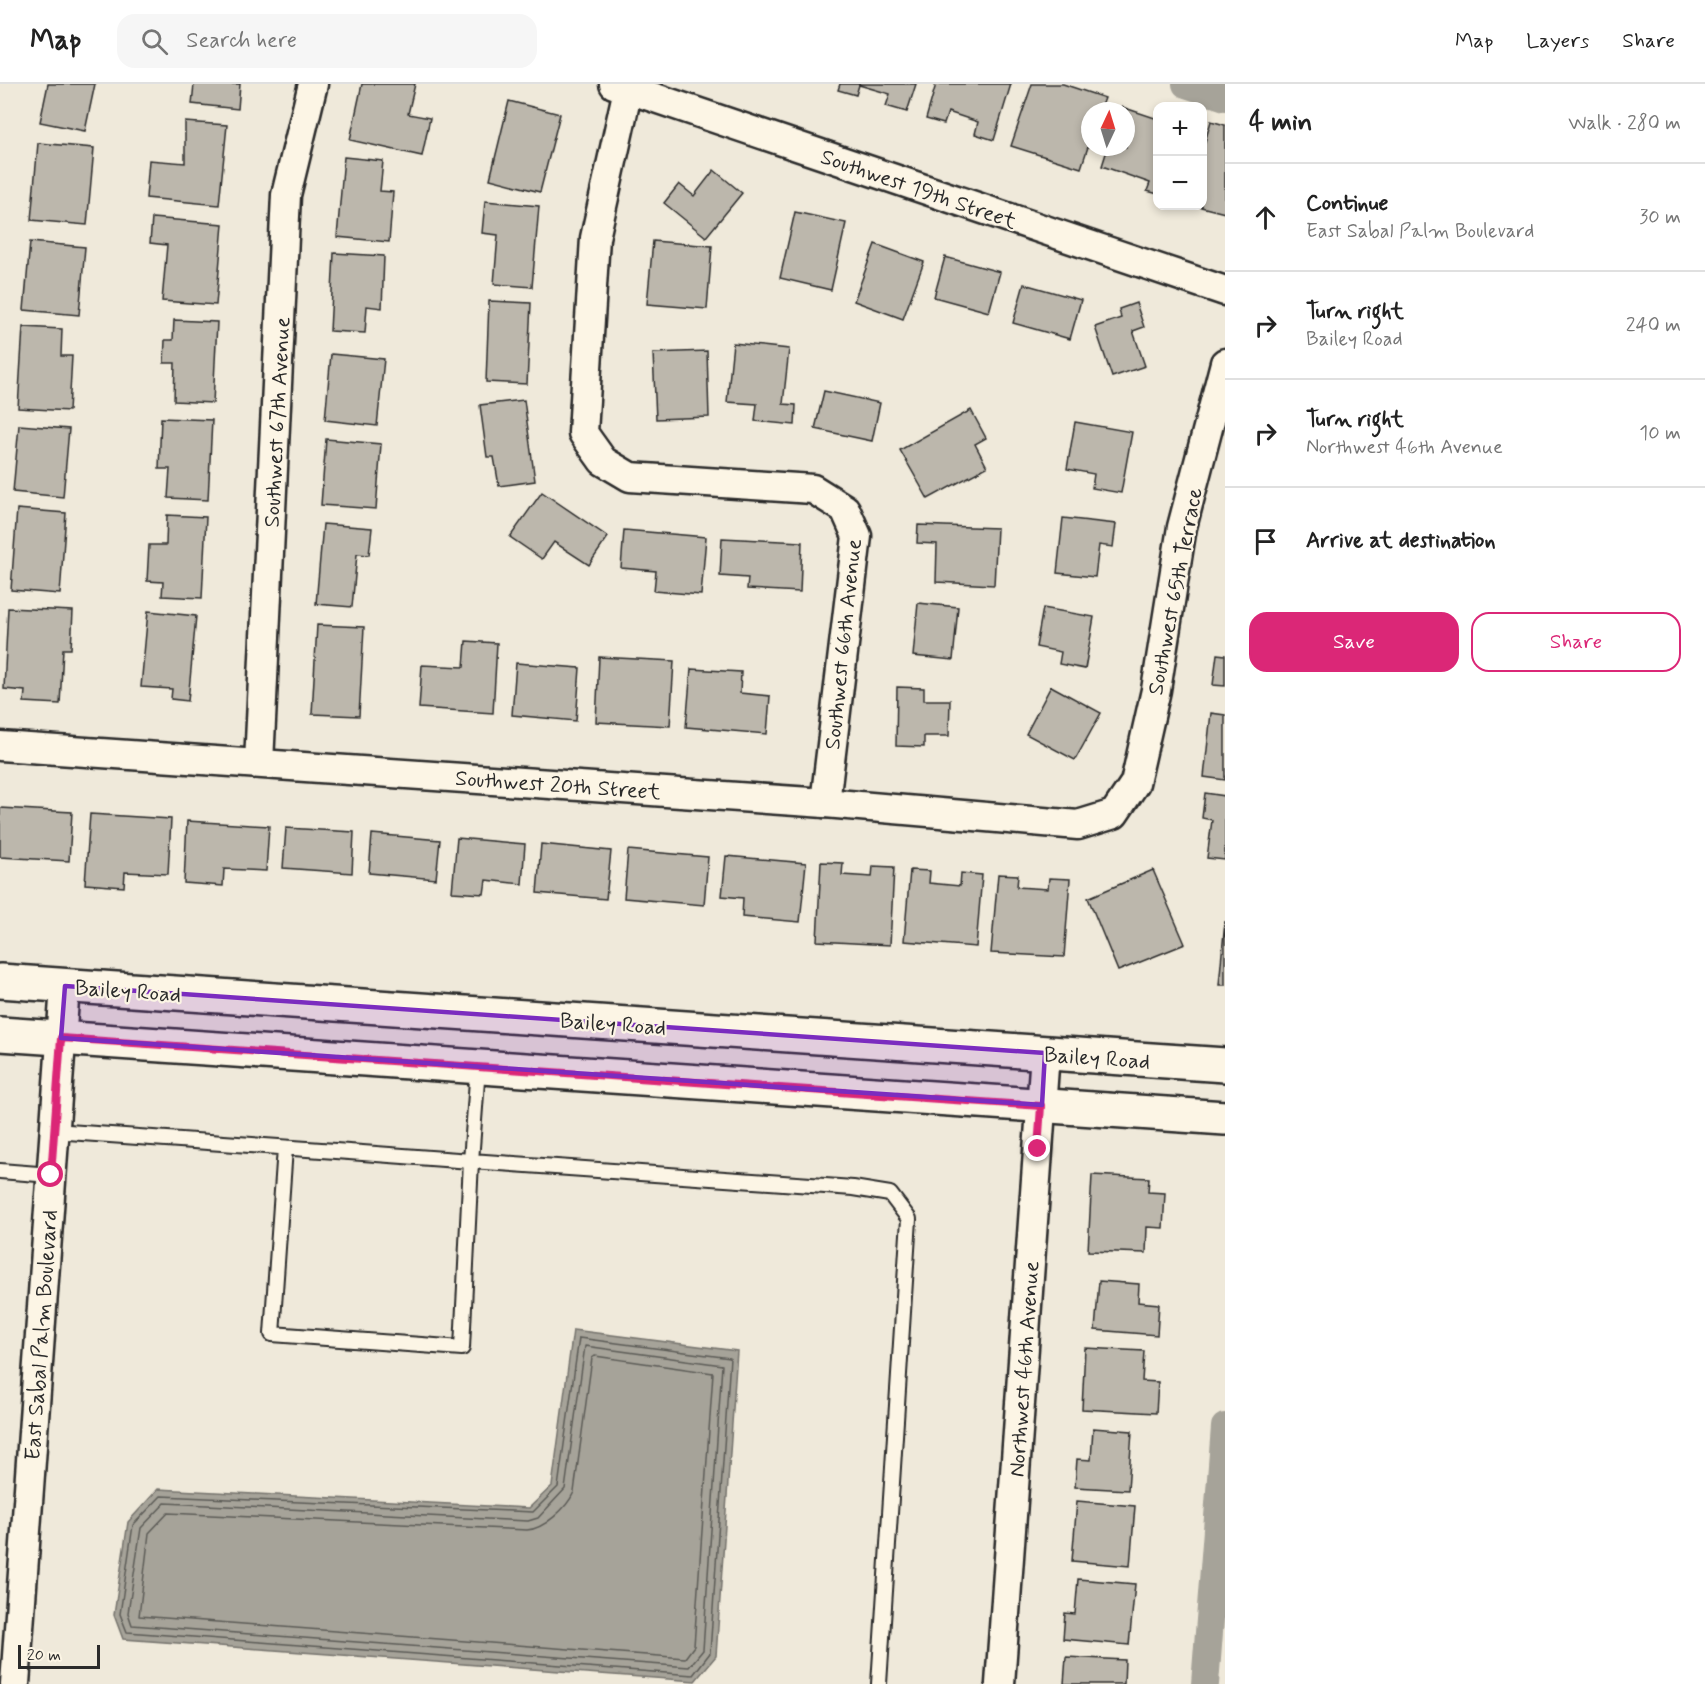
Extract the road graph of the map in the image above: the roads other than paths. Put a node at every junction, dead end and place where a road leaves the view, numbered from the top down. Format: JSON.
{"nodes":[{"id":1,"x":313,"y":84,"type":"edge"},
{"id":2,"x":621,"y":87,"type":"edge"},
{"id":3,"x":1225,"y":291,"type":"edge"},
{"id":4,"x":1225,"y":363,"type":"edge"},
{"id":5,"x":0,"y":746,"type":"edge"},
{"id":6,"x":259,"y":763,"type":"junction"},
{"id":7,"x":825,"y":802,"type":"junction"},
{"id":8,"x":1114,"y":814,"type":"joint"},
{"id":9,"x":0,"y":981,"type":"edge"},
{"id":10,"x":65,"y":986,"type":"junction"},
{"id":11,"x":0,"y":1034,"type":"edge"},
{"id":12,"x":61,"y":1038,"type":"junction"},
{"id":13,"x":1045,"y":1053,"type":"junction"},
{"id":14,"x":1225,"y":1065,"type":"edge"},
{"id":15,"x":478,"y":1067,"type":"junction"},
{"id":16,"x":1041,"y":1106,"type":"junction"},
{"id":17,"x":1225,"y":1118,"type":"edge"},
{"id":18,"x":54,"y":1131,"type":"junction"},
{"id":19,"x":285,"y":1148,"type":"junction"},
{"id":20,"x":471,"y":1161,"type":"junction"},
{"id":21,"x":0,"y":1172,"type":"edge"},
{"id":22,"x":51,"y":1175,"type":"junction"},
{"id":23,"x":15,"y":1684,"type":"edge"},
{"id":24,"x":879,"y":1684,"type":"edge"},
{"id":25,"x":1000,"y":1684,"type":"edge"}],
"edges":[{"from":1,"to":6,"type":"street","name":"Southwest 67th Avenue"},
{"from":2,"to":3,"type":"street","name":"Southwest 19th Street"},
{"from":2,"to":7,"type":"street","name":"Southwest 66th Avenue"},
{"from":4,"to":8,"type":"street","name":"Southwest 65th Terrace"},
{"from":5,"to":6,"type":"street","name":"Southwest 20th Street"},
{"from":6,"to":7,"type":"street","name":"Southwest 20th Street"},
{"from":7,"to":8,"type":"street","name":"Southwest 20th Street"},
{"from":9,"to":10,"type":"street","name":"Bailey Road"},
{"from":10,"to":12,"type":"street","name":"East Sabal Palm Boulevard"},
{"from":10,"to":13,"type":"street","name":"Bailey Road"},
{"from":11,"to":12,"type":"street"},
{"from":12,"to":15,"type":"street"},
{"from":12,"to":18,"type":"street","name":"East Sabal Palm Boulevard"},
{"from":13,"to":14,"type":"street","name":"Bailey Road"},
{"from":13,"to":16,"type":"street","name":"Northwest 46th Avenue"},
{"from":15,"to":16,"type":"street"},
{"from":15,"to":20,"type":"lane"},
{"from":16,"to":17,"type":"street"},
{"from":16,"to":25,"type":"street","name":"Northwest 46th Avenue"},
{"from":18,"to":19,"type":"lane"},
{"from":18,"to":22,"type":"street","name":"East Sabal Palm Boulevard"},
{"from":19,"to":20,"type":"lane"},
{"from":19,"to":20,"type":"lane"},
{"from":20,"to":24,"type":"lane"},
{"from":21,"to":22,"type":"lane"},
{"from":22,"to":23,"type":"street","name":"East Sabal Palm Boulevard"}]}
